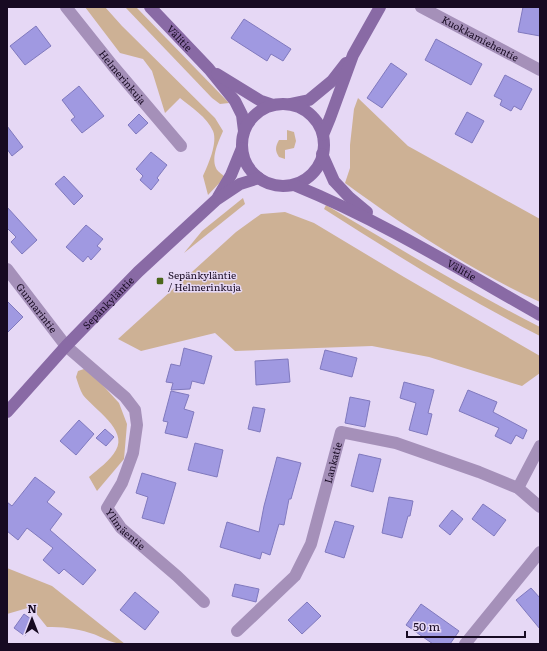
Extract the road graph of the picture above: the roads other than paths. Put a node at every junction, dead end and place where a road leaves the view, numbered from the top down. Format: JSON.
{"nodes":[{"id":1,"x":66,"y":7,"type":"edge"},
{"id":2,"x":150,"y":7,"type":"edge"},
{"id":3,"x":380,"y":7,"type":"edge"},
{"id":4,"x":422,"y":7,"type":"edge"},
{"id":5,"x":353,"y":55,"type":"junction"},
{"id":6,"x":209,"y":69,"type":"junction"},
{"id":7,"x":540,"y":70,"type":"edge"},
{"id":8,"x":288,"y":104,"type":"junction"},
{"id":9,"x":273,"y":105,"type":"junction"},
{"id":10,"x":244,"y":131,"type":"junction"},
{"id":11,"x":323,"y":135,"type":"junction"},
{"id":12,"x":181,"y":146,"type":"dead end"},
{"id":13,"x":242,"y":148,"type":"junction"},
{"id":14,"x":322,"y":154,"type":"junction"},
{"id":15,"x":259,"y":178,"type":"junction"},
{"id":16,"x":294,"y":185,"type":"junction"},
{"id":17,"x":216,"y":200,"type":"junction"},
{"id":18,"x":383,"y":226,"type":"junction"},
{"id":19,"x":7,"y":269,"type":"edge"},
{"id":20,"x":540,"y":315,"type":"edge"},
{"id":21,"x":66,"y":346,"type":"junction"},
{"id":22,"x":7,"y":412,"type":"edge"},
{"id":23,"x":540,"y":446,"type":"edge"},
{"id":24,"x":518,"y":488,"type":"junction"},
{"id":25,"x":540,"y":507,"type":"edge"},
{"id":26,"x":540,"y":552,"type":"edge"},
{"id":27,"x":204,"y":602,"type":"dead end"},
{"id":28,"x":237,"y":630,"type":"dead end"},
{"id":29,"x":465,"y":644,"type":"edge"}],
"edges":[{"from":1,"to":12,"type":"street","name":"Helmerinkuja"},
{"from":2,"to":6,"type":"main road","name":"Välitie"},
{"from":3,"to":5,"type":"main road"},
{"from":4,"to":7,"type":"street","name":"Kuokkamiehentie"},
{"from":5,"to":8,"type":"main road"},
{"from":5,"to":11,"type":"main road"},
{"from":6,"to":9,"type":"main road","name":"Välitie"},
{"from":6,"to":10,"type":"main road","name":"Välitie"},
{"from":8,"to":9,"type":"main road"},
{"from":8,"to":11,"type":"main road"},
{"from":9,"to":10,"type":"main road"},
{"from":10,"to":13,"type":"main road"},
{"from":11,"to":14,"type":"main road"},
{"from":13,"to":15,"type":"main road"},
{"from":13,"to":17,"type":"main road","name":"Sepänkyläntie"},
{"from":14,"to":16,"type":"main road"},
{"from":14,"to":18,"type":"main road","name":"Välitie"},
{"from":15,"to":16,"type":"main road"},
{"from":15,"to":17,"type":"main road","name":"Sepänkyläntie"},
{"from":16,"to":18,"type":"main road","name":"Välitie"},
{"from":17,"to":21,"type":"main road","name":"Sepänkyläntie"},
{"from":18,"to":20,"type":"main road","name":"Välitie"},
{"from":19,"to":21,"type":"street","name":"Gunnarintie"},
{"from":21,"to":22,"type":"main road","name":"Sepänkyläntie"},
{"from":21,"to":27,"type":"street","name":"Ylimäentie"},
{"from":23,"to":24,"type":"street"},
{"from":24,"to":25,"type":"street","name":"Lankatie"},
{"from":24,"to":28,"type":"street","name":"Lankatie"},
{"from":26,"to":29,"type":"street"}]}
